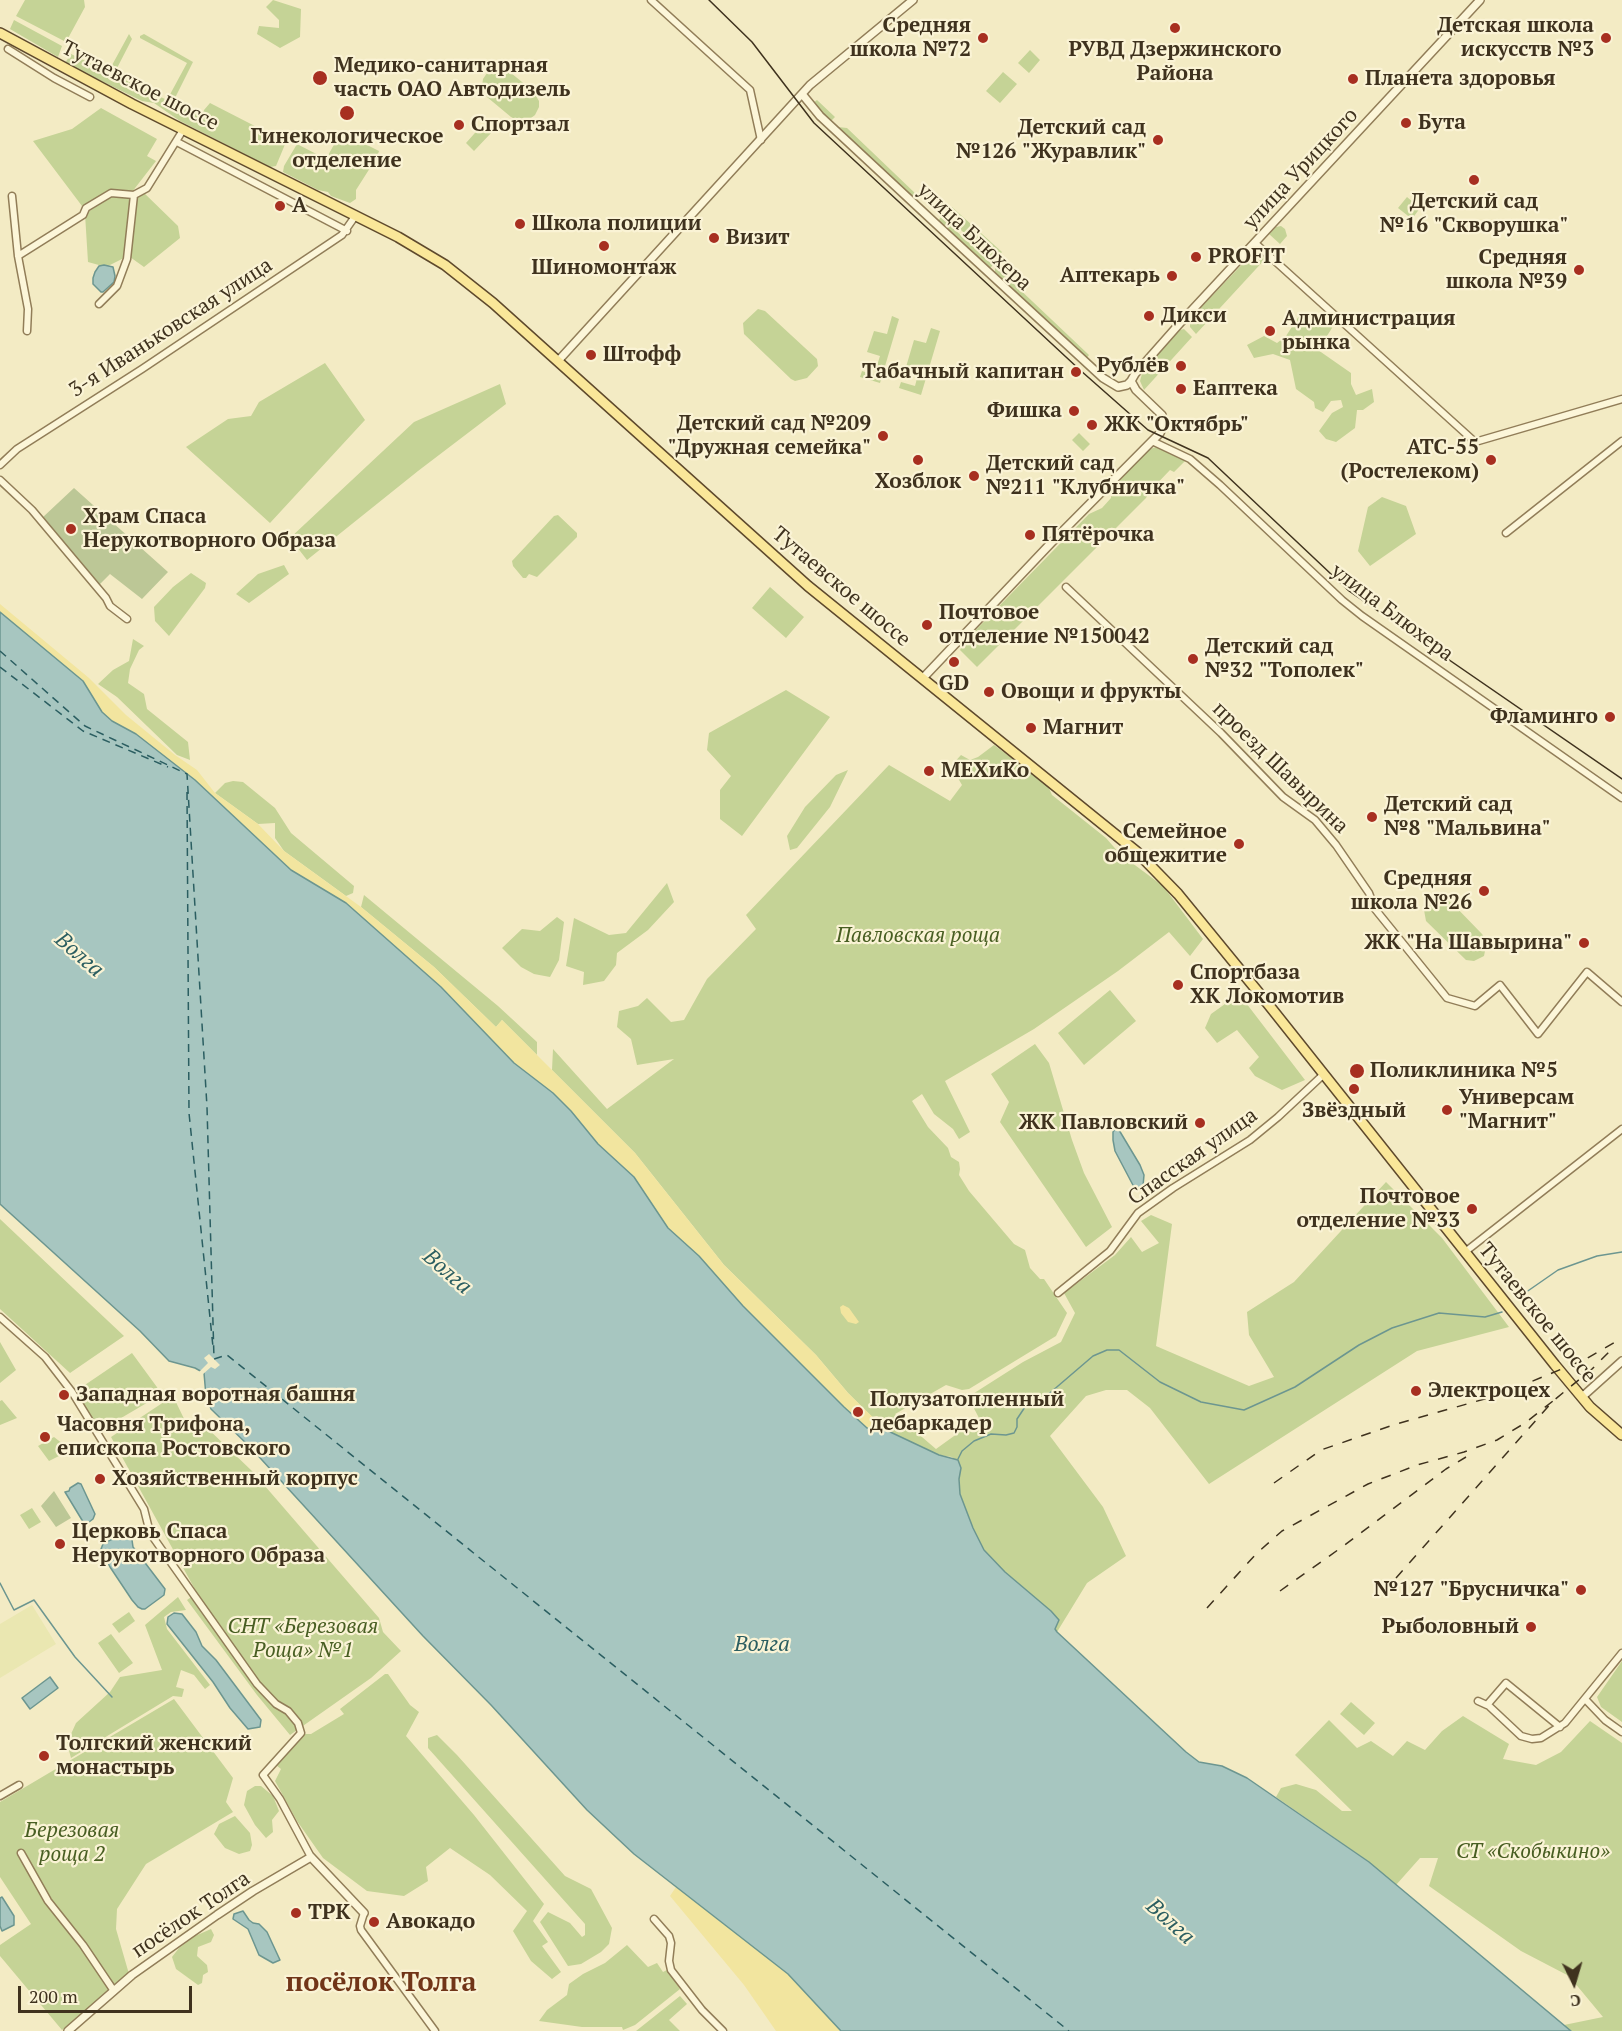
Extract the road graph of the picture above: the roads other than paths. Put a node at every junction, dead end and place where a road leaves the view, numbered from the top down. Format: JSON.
{"nodes":[{"id":1,"x":651,"y":0,"type":"edge"},
{"id":2,"x":913,"y":0,"type":"edge"},
{"id":3,"x":1480,"y":0,"type":"edge"},
{"id":4,"x":0,"y":33,"type":"edge"},
{"id":5,"x":8,"y":49,"type":"dead end"},
{"id":6,"x":61,"y":66,"type":"junction"},
{"id":7,"x":54,"y":78,"type":"junction"},
{"id":8,"x":802,"y":94,"type":"junction"},
{"id":9,"x":90,"y":97,"type":"dead end"},
{"id":10,"x":183,"y":130,"type":"junction"},
{"id":11,"x":761,"y":140,"type":"junction"},
{"id":12,"x":177,"y":142,"type":"junction"},
{"id":13,"x":134,"y":195,"type":"junction"},
{"id":14,"x":12,"y":196,"type":"dead end"},
{"id":15,"x":356,"y":215,"type":"junction"},
{"id":16,"x":347,"y":231,"type":"junction"},
{"id":17,"x":1255,"y":243,"type":"junction"},
{"id":18,"x":18,"y":256,"type":"junction"},
{"id":19,"x":99,"y":304,"type":"dead end"},
{"id":20,"x":27,"y":331,"type":"dead end"},
{"id":21,"x":558,"y":361,"type":"junction"},
{"id":22,"x":1131,"y":381,"type":"junction"},
{"id":23,"x":1622,"y":399,"type":"edge"},
{"id":24,"x":1152,"y":441,"type":"junction"},
{"id":25,"x":1622,"y":441,"type":"edge"},
{"id":26,"x":0,"y":465,"type":"edge"},
{"id":27,"x":0,"y":480,"type":"edge"},
{"id":28,"x":1506,"y":533,"type":"dead end"},
{"id":29,"x":1066,"y":587,"type":"dead end"},
{"id":30,"x":128,"y":619,"type":"dead end"},
{"id":31,"x":923,"y":678,"type":"junction"},
{"id":32,"x":1622,"y":798,"type":"edge"},
{"id":33,"x":1622,"y":1002,"type":"edge"},
{"id":34,"x":1324,"y":1074,"type":"junction"},
{"id":35,"x":1622,"y":1130,"type":"edge"},
{"id":36,"x":1465,"y":1252,"type":"junction"},
{"id":37,"x":1058,"y":1293,"type":"dead end"},
{"id":38,"x":0,"y":1317,"type":"edge"},
{"id":39,"x":1622,"y":1361,"type":"edge"},
{"id":40,"x":1581,"y":1397,"type":"junction"},
{"id":41,"x":1622,"y":1436,"type":"edge"},
{"id":42,"x":1622,"y":1653,"type":"edge"},
{"id":43,"x":1585,"y":1699,"type":"junction"},
{"id":44,"x":1478,"y":1701,"type":"dead end"},
{"id":45,"x":1487,"y":1705,"type":"junction"},
{"id":46,"x":1560,"y":1727,"type":"junction"},
{"id":47,"x":1622,"y":1732,"type":"edge"},
{"id":48,"x":19,"y":1785,"type":"dead end"},
{"id":49,"x":0,"y":1796,"type":"edge"},
{"id":50,"x":21,"y":1853,"type":"dead end"},
{"id":51,"x":311,"y":1857,"type":"junction"},
{"id":52,"x":364,"y":1913,"type":"joint"},
{"id":53,"x":654,"y":1918,"type":"dead end"},
{"id":54,"x":114,"y":1991,"type":"junction"},
{"id":55,"x":68,"y":2031,"type":"edge"},
{"id":56,"x":435,"y":2031,"type":"edge"},
{"id":57,"x":723,"y":2031,"type":"edge"}],
"edges":[{"from":1,"to":11,"type":"street"},
{"from":2,"to":8,"type":"street"},
{"from":3,"to":17,"type":"street","name":"улица Урицкого"},
{"from":4,"to":6,"type":"main road","name":"Тутаевское шоссе"},
{"from":5,"to":7,"type":"street"},
{"from":6,"to":7,"type":"street"},
{"from":6,"to":10,"type":"main road","name":"Тутаевское шоссе"},
{"from":7,"to":9,"type":"street"},
{"from":8,"to":11,"type":"street"},
{"from":8,"to":22,"type":"street","name":"улица Блюхера"},
{"from":10,"to":12,"type":"street"},
{"from":10,"to":15,"type":"main road","name":"Тутаевское шоссе"},
{"from":11,"to":21,"type":"street"},
{"from":12,"to":13,"type":"street"},
{"from":12,"to":16,"type":"street"},
{"from":13,"to":18,"type":"street"},
{"from":13,"to":19,"type":"street"},
{"from":14,"to":18,"type":"street"},
{"from":15,"to":16,"type":"street","name":"3-я Иваньковская улица"},
{"from":15,"to":21,"type":"main road","name":"Тутаевское шоссе"},
{"from":16,"to":26,"type":"street","name":"3-я Иваньковская улица"},
{"from":17,"to":22,"type":"street","name":"улица Урицкого"},
{"from":17,"to":23,"type":"street"},
{"from":18,"to":20,"type":"street"},
{"from":21,"to":31,"type":"main road","name":"Тутаевское шоссе"},
{"from":22,"to":24,"type":"street"},
{"from":24,"to":31,"type":"street"},
{"from":24,"to":32,"type":"street","name":"улица Блюхера"},
{"from":25,"to":28,"type":"street"},
{"from":27,"to":30,"type":"street"},
{"from":29,"to":33,"type":"street","name":"проезд Шавырина"},
{"from":31,"to":34,"type":"main road","name":"Тутаевское шоссе"},
{"from":34,"to":36,"type":"main road","name":"Тутаевское шоссе"},
{"from":34,"to":37,"type":"street","name":"Спасская улица"},
{"from":35,"to":36,"type":"street"},
{"from":36,"to":40,"type":"main road","name":"Тутаевское шоссе"},
{"from":38,"to":51,"type":"street"},
{"from":39,"to":40,"type":"street"},
{"from":40,"to":41,"type":"main road","name":"Тутаевское шоссе"},
{"from":42,"to":43,"type":"street"},
{"from":43,"to":46,"type":"street"},
{"from":43,"to":47,"type":"street"},
{"from":44,"to":45,"type":"street"},
{"from":45,"to":46,"type":"street"},
{"from":45,"to":46,"type":"street"},
{"from":48,"to":49,"type":"street"},
{"from":50,"to":54,"type":"street"},
{"from":51,"to":52,"type":"street"},
{"from":51,"to":54,"type":"street","name":"посёлок Толга"},
{"from":52,"to":56,"type":"street"},
{"from":53,"to":57,"type":"street"},
{"from":54,"to":55,"type":"street","name":"посёлок Толга"}]}
